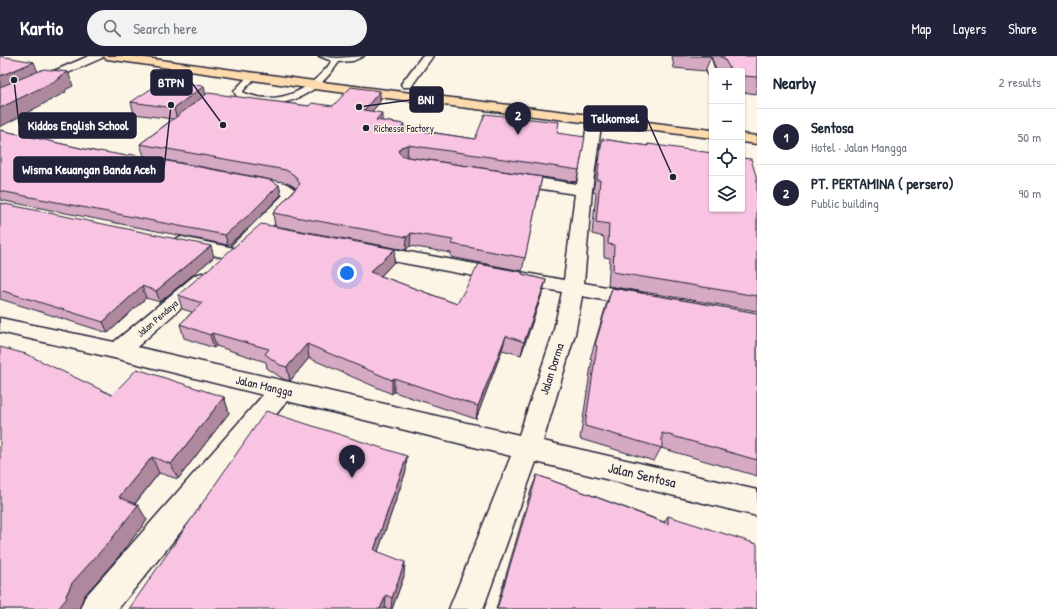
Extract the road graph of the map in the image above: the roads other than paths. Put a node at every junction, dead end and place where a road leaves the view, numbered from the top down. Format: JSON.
{"nodes":[{"id":1,"x":98,"y":56,"type":"edge"},
{"id":2,"x":107,"y":56,"type":"edge"},
{"id":3,"x":181,"y":56,"type":"edge"},
{"id":4,"x":323,"y":56,"type":"edge"},
{"id":5,"x":360,"y":56,"type":"edge"},
{"id":6,"x":428,"y":56,"type":"edge"},
{"id":7,"x":706,"y":56,"type":"edge"},
{"id":8,"x":337,"y":60,"type":"junction"},
{"id":9,"x":710,"y":68,"type":"edge"},
{"id":10,"x":326,"y":74,"type":"junction"},
{"id":11,"x":341,"y":76,"type":"dead end"},
{"id":12,"x":252,"y":77,"type":"junction"},
{"id":13,"x":392,"y":82,"type":"dead end"},
{"id":14,"x":407,"y":84,"type":"junction"},
{"id":15,"x":314,"y":85,"type":"junction"},
{"id":16,"x":422,"y":86,"type":"dead end"},
{"id":17,"x":0,"y":99,"type":"edge"},
{"id":18,"x":595,"y":119,"type":"junction"},
{"id":19,"x":745,"y":125,"type":"edge"},
{"id":20,"x":757,"y":127,"type":"edge"},
{"id":21,"x":709,"y":134,"type":"edge"},
{"id":22,"x":745,"y":138,"type":"edge"},
{"id":23,"x":757,"y":140,"type":"edge"},
{"id":24,"x":492,"y":176,"type":"edge"},
{"id":25,"x":234,"y":178,"type":"edge"},
{"id":26,"x":584,"y":190,"type":"junction"},
{"id":27,"x":259,"y":230,"type":"junction"},
{"id":28,"x":283,"y":234,"type":"edge"},
{"id":29,"x":170,"y":240,"type":"edge"},
{"id":30,"x":346,"y":246,"type":"edge"},
{"id":31,"x":232,"y":253,"type":"junction"},
{"id":32,"x":573,"y":288,"type":"junction"},
{"id":33,"x":658,"y":303,"type":"edge"},
{"id":34,"x":0,"y":325,"type":"edge"},
{"id":35,"x":118,"y":351,"type":"junction"},
{"id":36,"x":282,"y":390,"type":"junction"},
{"id":37,"x":528,"y":448,"type":"junction"},
{"id":38,"x":757,"y":503,"type":"edge"},
{"id":39,"x":97,"y":609,"type":"edge"},
{"id":40,"x":466,"y":609,"type":"edge"}],
"edges":[{"from":1,"to":17,"type":"street"},
{"from":2,"to":12,"type":"highway"},
{"from":3,"to":10,"type":"highway"},
{"from":4,"to":8,"type":"lane"},
{"from":5,"to":8,"type":"lane"},
{"from":6,"to":14,"type":"street"},
{"from":7,"to":9,"type":"lane"},
{"from":8,"to":10,"type":"lane"},
{"from":10,"to":11,"type":"highway"},
{"from":10,"to":15,"type":"lane"},
{"from":12,"to":15,"type":"highway"},
{"from":12,"to":15,"type":"lane"},
{"from":13,"to":14,"type":"highway"},
{"from":14,"to":16,"type":"highway"},
{"from":15,"to":18,"type":"highway"},
{"from":18,"to":21,"type":"highway"},
{"from":18,"to":26,"type":"street","name":"Jalan Darma"},
{"from":19,"to":20,"type":"highway"},
{"from":22,"to":23,"type":"highway"},
{"from":24,"to":26,"type":"street"},
{"from":25,"to":27,"type":"street","name":"Jalan Pendaya"},
{"from":26,"to":32,"type":"street","name":"Jalan Darma"},
{"from":27,"to":28,"type":"street"},
{"from":27,"to":31,"type":"street","name":"Jalan Pendaya"},
{"from":29,"to":31,"type":"street"},
{"from":30,"to":32,"type":"street"},
{"from":31,"to":35,"type":"street","name":"Jalan Pendaya"},
{"from":32,"to":33,"type":"street"},
{"from":32,"to":37,"type":"street","name":"Jalan Darma"},
{"from":34,"to":35,"type":"street","name":"Jalan Mangga"},
{"from":35,"to":36,"type":"street","name":"Jalan Mangga"},
{"from":36,"to":37,"type":"street","name":"Jalan Mangga"},
{"from":36,"to":39,"type":"street"},
{"from":37,"to":38,"type":"street","name":"Jalan Sentosa"},
{"from":37,"to":40,"type":"street","name":"Jalan Darma"}]}
